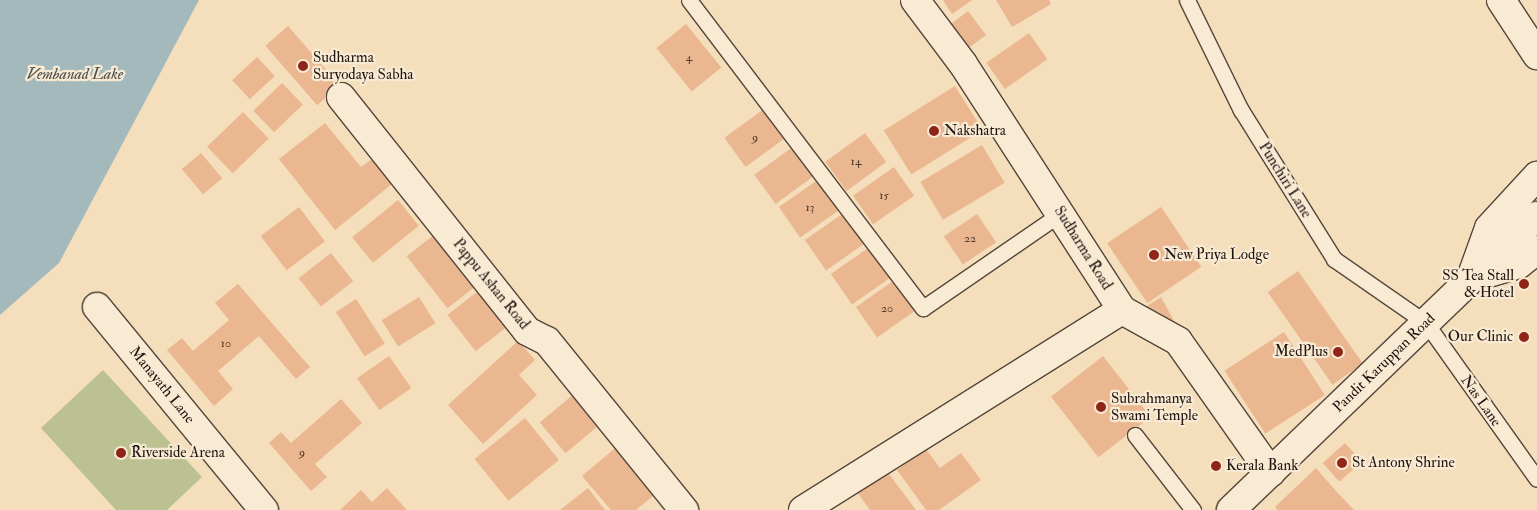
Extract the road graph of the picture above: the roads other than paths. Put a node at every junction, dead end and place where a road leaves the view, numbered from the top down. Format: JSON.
{"nodes":[{"id":1,"x":689,"y":0,"type":"edge"},
{"id":2,"x":915,"y":0,"type":"edge"},
{"id":3,"x":1187,"y":0,"type":"edge"},
{"id":4,"x":1501,"y":0,"type":"edge"},
{"id":5,"x":1537,"y":55,"type":"edge"},
{"id":6,"x":341,"y":97,"type":"dead end"},
{"id":7,"x":1537,"y":176,"type":"edge"},
{"id":8,"x":1061,"y":213,"type":"junction"},
{"id":9,"x":1537,"y":216,"type":"edge"},
{"id":10,"x":1536,"y":254,"type":"edge"},
{"id":11,"x":1470,"y":278,"type":"junction"},
{"id":12,"x":97,"y":307,"type":"dead end"},
{"id":13,"x":1122,"y":310,"type":"junction"},
{"id":14,"x":1426,"y":323,"type":"junction"},
{"id":15,"x":1135,"y":435,"type":"dead end"},
{"id":16,"x":1271,"y":473,"type":"junction"},
{"id":17,"x":1537,"y":479,"type":"edge"},
{"id":18,"x":1236,"y":508,"type":"edge"},
{"id":19,"x":264,"y":510,"type":"edge"},
{"id":20,"x":684,"y":510,"type":"edge"},
{"id":21,"x":803,"y":510,"type":"edge"},
{"id":22,"x":1193,"y":510,"type":"edge"}],
"edges":[{"from":1,"to":8,"type":"lane"},
{"from":2,"to":8,"type":"street","name":"Sudharma Road"},
{"from":3,"to":14,"type":"lane","name":"Punchiri Lane"},
{"from":4,"to":5,"type":"street"},
{"from":6,"to":20,"type":"street","name":"Pappu Ashan Road"},
{"from":7,"to":11,"type":"street"},
{"from":8,"to":13,"type":"street","name":"Sudharma Road"},
{"from":9,"to":11,"type":"street","name":"Pandit Karuppan Road"},
{"from":10,"to":11,"type":"street"},
{"from":11,"to":14,"type":"street","name":"Pandit Karuppan Road"},
{"from":12,"to":19,"type":"street","name":"Manayath Lane"},
{"from":13,"to":16,"type":"street","name":"Sudharma Road"},
{"from":13,"to":21,"type":"street"},
{"from":14,"to":16,"type":"street","name":"Pandit Karuppan Road"},
{"from":14,"to":17,"type":"lane","name":"Nas Lane"},
{"from":15,"to":22,"type":"lane"},
{"from":16,"to":18,"type":"street","name":"Pandit Karuppan Road"}]}
